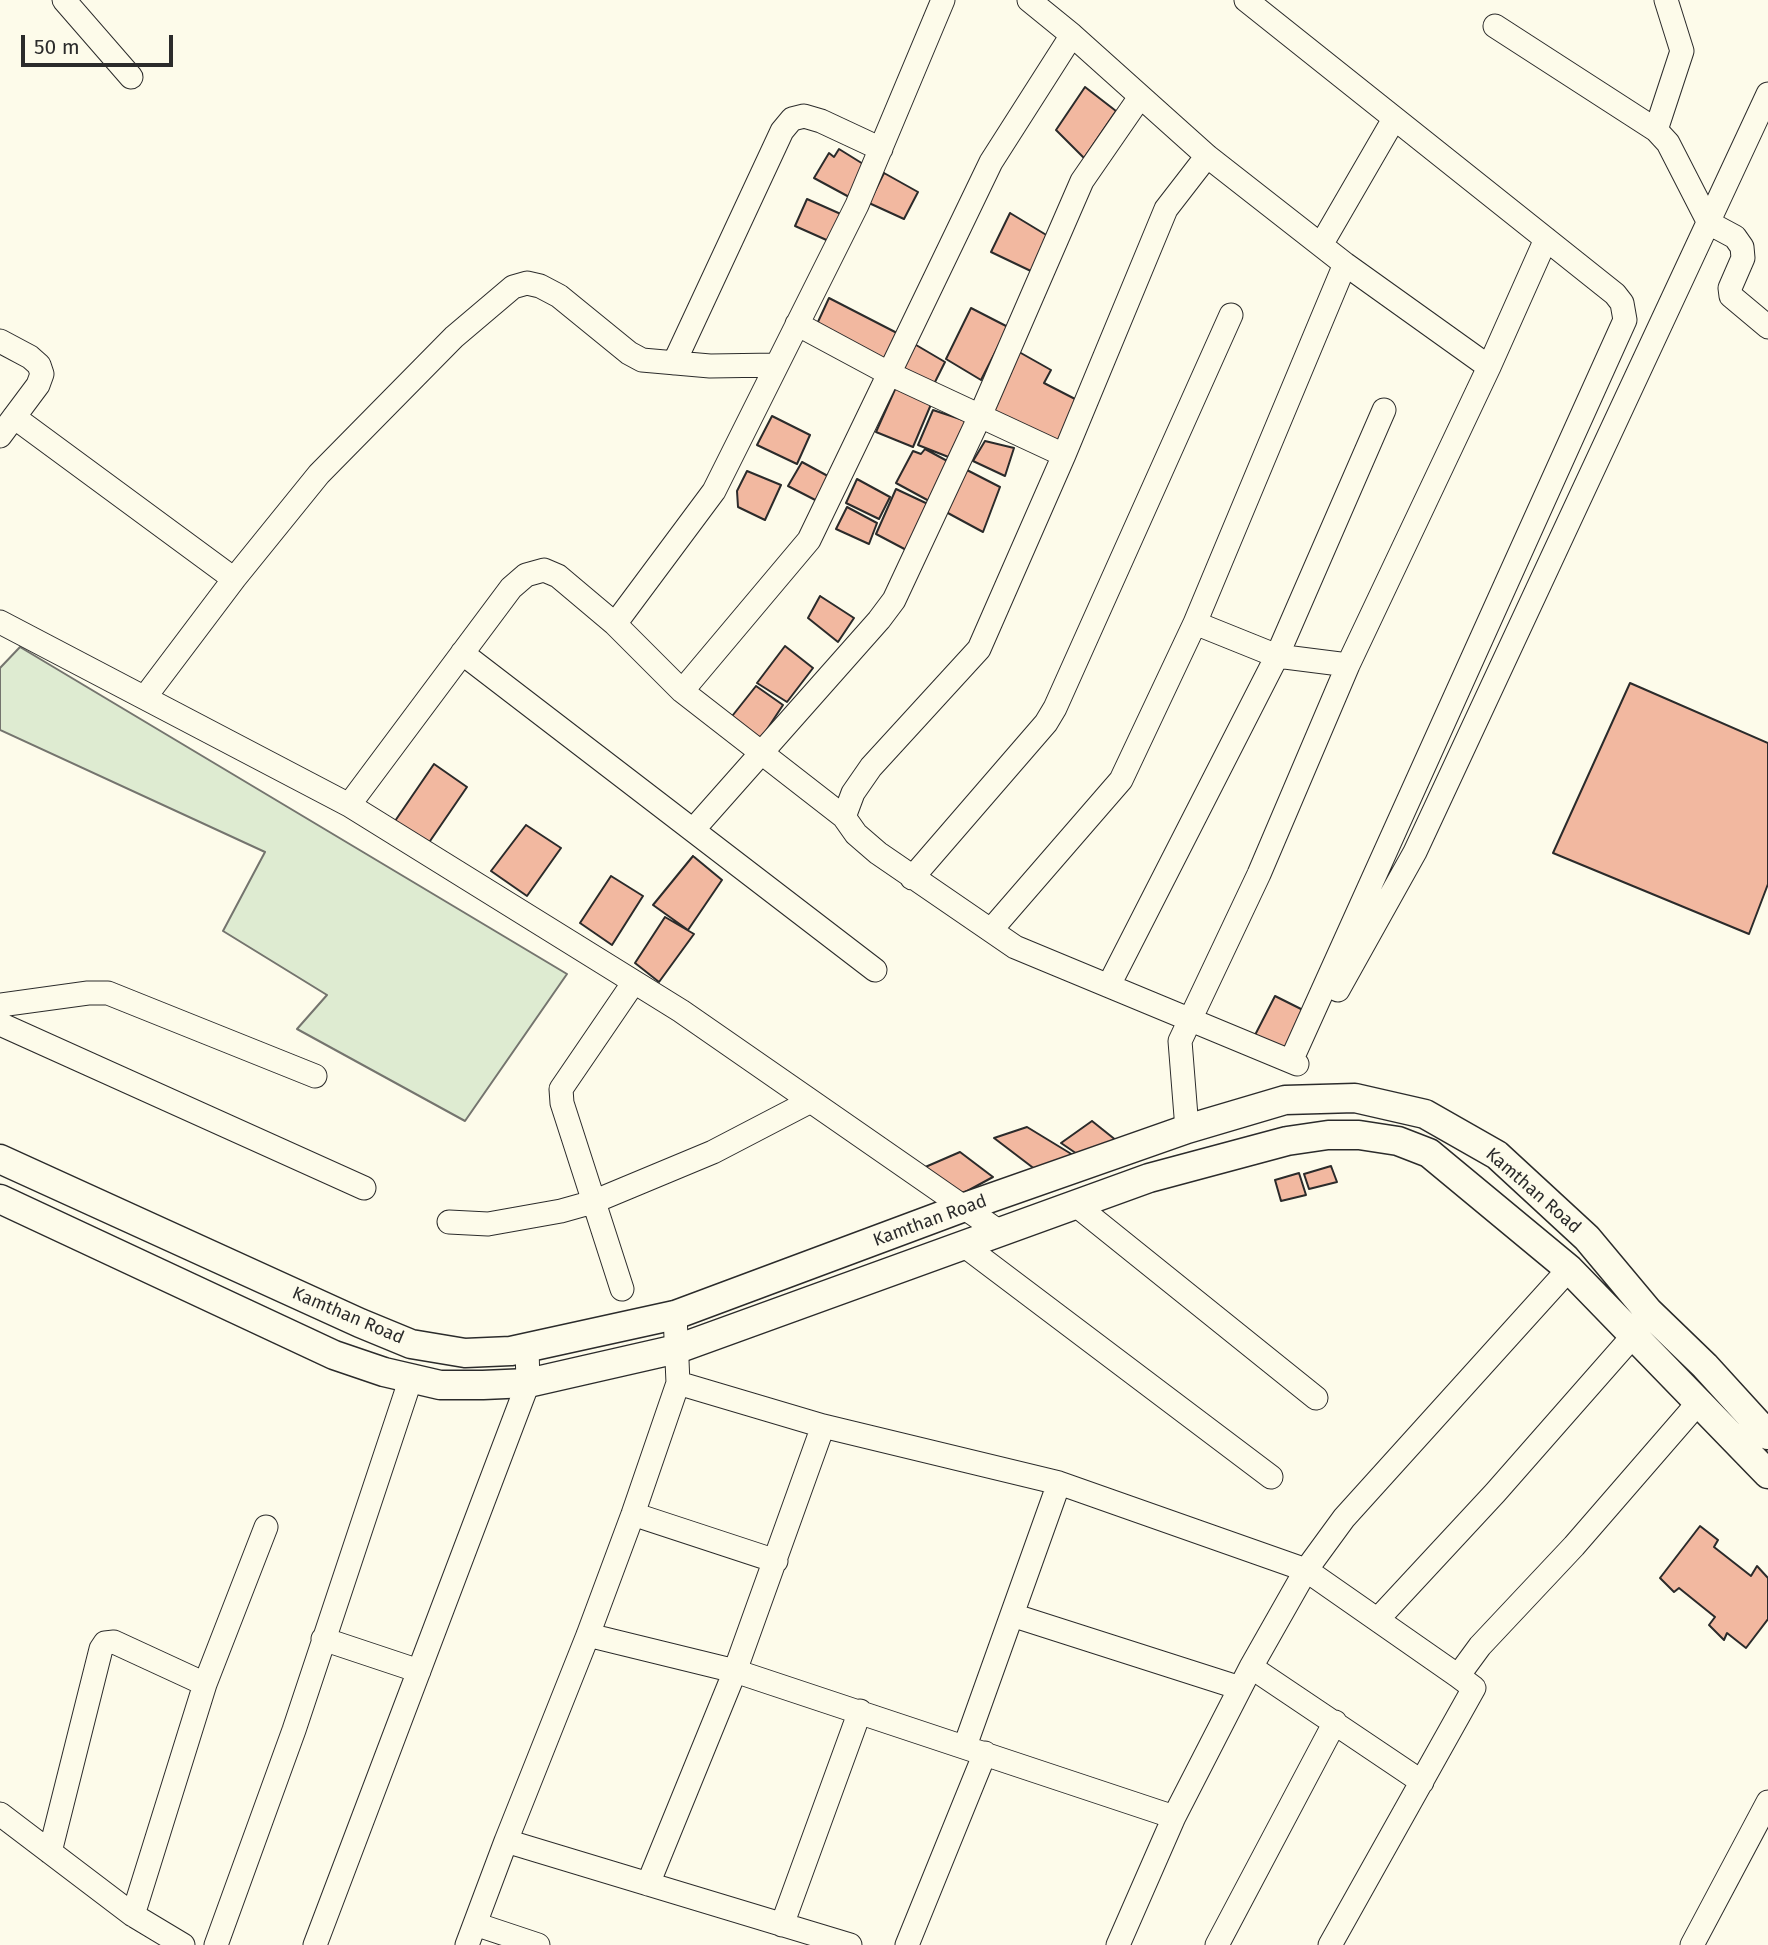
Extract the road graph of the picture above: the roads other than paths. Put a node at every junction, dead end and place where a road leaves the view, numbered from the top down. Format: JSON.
{"nodes":[{"id":1,"x":64,"y":0,"type":"edge"},
{"id":2,"x":943,"y":0,"type":"edge"},
{"id":3,"x":1029,"y":0,"type":"edge"},
{"id":4,"x":1246,"y":0,"type":"edge"},
{"id":5,"x":1666,"y":0,"type":"edge"},
{"id":6,"x":1495,"y":26,"type":"dead end"},
{"id":7,"x":1072,"y":35,"type":"junction"},
{"id":8,"x":131,"y":77,"type":"dead end"},
{"id":9,"x":1768,"y":94,"type":"edge"},
{"id":10,"x":1140,"y":97,"type":"junction"},
{"id":11,"x":1394,"y":119,"type":"junction"},
{"id":12,"x":1656,"y":130,"type":"junction"},
{"id":13,"x":881,"y":149,"type":"junction"},
{"id":14,"x":1207,"y":156,"type":"junction"},
{"id":15,"x":1709,"y":223,"type":"junction"},
{"id":16,"x":1546,"y":239,"type":"junction"},
{"id":17,"x":1321,"y":245,"type":"junction"},
{"id":18,"x":1345,"y":264,"type":"junction"},
{"id":19,"x":1231,"y":314,"type":"dead end"},
{"id":20,"x":797,"y":324,"type":"junction"},
{"id":21,"x":1768,"y":327,"type":"edge"},
{"id":22,"x":0,"y":341,"type":"edge"},
{"id":23,"x":674,"y":363,"type":"junction"},
{"id":24,"x":776,"y":365,"type":"junction"},
{"id":25,"x":1489,"y":367,"type":"junction"},
{"id":26,"x":890,"y":374,"type":"junction"},
{"id":27,"x":1384,"y":410,"type":"dead end"},
{"id":28,"x":980,"y":416,"type":"junction"},
{"id":29,"x":14,"y":417,"type":"junction"},
{"id":30,"x":0,"y":436,"type":"edge"},
{"id":31,"x":1064,"y":455,"type":"junction"},
{"id":32,"x":234,"y":579,"type":"junction"},
{"id":33,"x":0,"y":622,"type":"edge"},
{"id":34,"x":1195,"y":623,"type":"junction"},
{"id":35,"x":615,"y":624,"type":"junction"},
{"id":36,"x":462,"y":653,"type":"junction"},
{"id":37,"x":1277,"y":656,"type":"junction"},
{"id":38,"x":1348,"y":665,"type":"junction"},
{"id":39,"x":681,"y":691,"type":"junction"},
{"id":40,"x":145,"y":698,"type":"junction"},
{"id":41,"x":761,"y":754,"type":"junction"},
{"id":42,"x":349,"y":805,"type":"junction"},
{"id":43,"x":844,"y":817,"type":"junction"},
{"id":44,"x":693,"y":830,"type":"junction"},
{"id":45,"x":912,"y":877,"type":"junction"},
{"id":46,"x":991,"y":930,"type":"junction"},
{"id":47,"x":875,"y":970,"type":"dead end"},
{"id":48,"x":634,"y":982,"type":"junction"},
{"id":49,"x":1110,"y":985,"type":"junction"},
{"id":50,"x":0,"y":1005,"type":"edge"},
{"id":51,"x":1191,"y":1018,"type":"junction"},
{"id":52,"x":0,"y":1024,"type":"edge"},
{"id":53,"x":1294,"y":1062,"type":"junction"},
{"id":54,"x":315,"y":1076,"type":"dead end"},
{"id":55,"x":1354,"y":1098,"type":"junction"},
{"id":56,"x":1285,"y":1100,"type":"junction"},
{"id":57,"x":809,"y":1102,"type":"junction"},
{"id":58,"x":1187,"y":1129,"type":"junction"},
{"id":59,"x":1359,"y":1135,"type":"junction"},
{"id":60,"x":0,"y":1159,"type":"edge"},
{"id":61,"x":364,"y":1188,"type":"dead end"},
{"id":62,"x":0,"y":1199,"type":"edge"},
{"id":63,"x":593,"y":1202,"type":"junction"},
{"id":64,"x":1076,"y":1205,"type":"junction"},
{"id":65,"x":962,"y":1208,"type":"junction"},
{"id":66,"x":449,"y":1222,"type":"dead end"},
{"id":67,"x":1000,"y":1233,"type":"junction"},
{"id":68,"x":181,"y":1242,"type":"junction"},
{"id":69,"x":965,"y":1245,"type":"junction"},
{"id":70,"x":1569,"y":1269,"type":"junction"},
{"id":71,"x":161,"y":1276,"type":"junction"},
{"id":72,"x":622,"y":1289,"type":"dead end"},
{"id":73,"x":675,"y":1315,"type":"junction"},
{"id":74,"x":1633,"y":1336,"type":"junction"},
{"id":75,"x":527,"y":1348,"type":"junction"},
{"id":76,"x":677,"y":1349,"type":"junction"},
{"id":77,"x":411,"y":1378,"type":"junction"},
{"id":78,"x":528,"y":1383,"type":"junction"},
{"id":79,"x":678,"y":1383,"type":"junction"},
{"id":80,"x":1316,"y":1398,"type":"dead end"},
{"id":81,"x":1698,"y":1403,"type":"junction"},
{"id":82,"x":823,"y":1426,"type":"junction"},
{"id":83,"x":1768,"y":1436,"type":"edge"},
{"id":84,"x":1768,"y":1474,"type":"edge"},
{"id":85,"x":1271,"y":1477,"type":"dead end"},
{"id":86,"x":1059,"y":1483,"type":"junction"},
{"id":87,"x":633,"y":1514,"type":"junction"},
{"id":88,"x":266,"y":1527,"type":"dead end"},
{"id":89,"x":776,"y":1561,"type":"junction"},
{"id":90,"x":1306,"y":1570,"type":"junction"},
{"id":91,"x":1012,"y":1615,"type":"junction"},
{"id":92,"x":1378,"y":1619,"type":"junction"},
{"id":93,"x":588,"y":1635,"type":"junction"},
{"id":94,"x":323,"y":1639,"type":"junction"},
{"id":95,"x":1251,"y":1667,"type":"junction"},
{"id":96,"x":419,"y":1671,"type":"junction"},
{"id":97,"x":735,"y":1671,"type":"junction"},
{"id":98,"x":1458,"y":1676,"type":"junction"},
{"id":99,"x":205,"y":1684,"type":"junction"},
{"id":100,"x":1240,"y":1688,"type":"junction"},
{"id":101,"x":860,"y":1712,"type":"junction"},
{"id":102,"x":1335,"y":1722,"type":"junction"},
{"id":103,"x":975,"y":1749,"type":"junction"},
{"id":104,"x":1422,"y":1782,"type":"junction"},
{"id":105,"x":1768,"y":1802,"type":"edge"},
{"id":106,"x":0,"y":1814,"type":"edge"},
{"id":107,"x":1174,"y":1816,"type":"junction"},
{"id":108,"x":506,"y":1841,"type":"junction"},
{"id":109,"x":50,"y":1852,"type":"junction"},
{"id":110,"x":648,"y":1884,"type":"junction"},
{"id":111,"x":133,"y":1914,"type":"junction"},
{"id":112,"x":782,"y":1925,"type":"junction"},
{"id":113,"x":471,"y":1935,"type":"edge"},
{"id":114,"x":183,"y":1945,"type":"edge"},
{"id":115,"x":216,"y":1945,"type":"edge"},
{"id":116,"x":315,"y":1945,"type":"edge"},
{"id":117,"x":538,"y":1945,"type":"edge"},
{"id":118,"x":850,"y":1945,"type":"edge"},
{"id":119,"x":907,"y":1945,"type":"edge"},
{"id":120,"x":1118,"y":1945,"type":"edge"},
{"id":121,"x":1217,"y":1945,"type":"edge"},
{"id":122,"x":1330,"y":1945,"type":"edge"},
{"id":123,"x":1692,"y":1945,"type":"edge"}],
"edges":[{"from":1,"to":8,"type":"street"},
{"from":2,"to":13,"type":"street"},
{"from":3,"to":7,"type":"street"},
{"from":4,"to":11,"type":"street"},
{"from":5,"to":12,"type":"street"},
{"from":6,"to":12,"type":"street"},
{"from":7,"to":10,"type":"street"},
{"from":7,"to":26,"type":"street"},
{"from":9,"to":15,"type":"street"},
{"from":10,"to":14,"type":"street"},
{"from":10,"to":28,"type":"street"},
{"from":11,"to":16,"type":"street"},
{"from":11,"to":17,"type":"street"},
{"from":12,"to":15,"type":"street"},
{"from":13,"to":20,"type":"street"},
{"from":13,"to":23,"type":"street"},
{"from":14,"to":17,"type":"street"},
{"from":14,"to":31,"type":"street"},
{"from":15,"to":21,"type":"street"},
{"from":15,"to":53,"type":"street"},
{"from":16,"to":25,"type":"street"},
{"from":16,"to":53,"type":"street"},
{"from":17,"to":18,"type":"street"},
{"from":18,"to":25,"type":"street"},
{"from":18,"to":34,"type":"street"},
{"from":19,"to":45,"type":"street"},
{"from":20,"to":24,"type":"street"},
{"from":20,"to":26,"type":"street"},
{"from":22,"to":29,"type":"street"},
{"from":23,"to":24,"type":"street"},
{"from":23,"to":32,"type":"street"},
{"from":24,"to":35,"type":"street"},
{"from":25,"to":38,"type":"street"},
{"from":26,"to":28,"type":"street"},
{"from":26,"to":39,"type":"street"},
{"from":27,"to":37,"type":"street"},
{"from":28,"to":31,"type":"street"},
{"from":28,"to":41,"type":"street"},
{"from":29,"to":30,"type":"street"},
{"from":29,"to":32,"type":"street"},
{"from":31,"to":43,"type":"street"},
{"from":32,"to":40,"type":"street"},
{"from":33,"to":40,"type":"street"},
{"from":34,"to":37,"type":"street"},
{"from":34,"to":46,"type":"street"},
{"from":35,"to":36,"type":"street"},
{"from":35,"to":39,"type":"street"},
{"from":36,"to":42,"type":"street"},
{"from":36,"to":44,"type":"street"},
{"from":37,"to":38,"type":"street"},
{"from":37,"to":49,"type":"street"},
{"from":38,"to":51,"type":"street"},
{"from":39,"to":41,"type":"street"},
{"from":40,"to":42,"type":"street"},
{"from":41,"to":43,"type":"street"},
{"from":41,"to":44,"type":"street"},
{"from":42,"to":48,"type":"street"},
{"from":43,"to":45,"type":"street"},
{"from":44,"to":47,"type":"street"},
{"from":45,"to":46,"type":"street"},
{"from":46,"to":49,"type":"street"},
{"from":48,"to":57,"type":"street"},
{"from":48,"to":63,"type":"street"},
{"from":49,"to":51,"type":"street"},
{"from":50,"to":54,"type":"street"},
{"from":51,"to":53,"type":"street"},
{"from":51,"to":58,"type":"street"},
{"from":52,"to":61,"type":"street"},
{"from":53,"to":56,"type":"street"},
{"from":55,"to":56,"type":"main road","name":"Kamthan Road"},
{"from":55,"to":59,"type":"main road"},
{"from":55,"to":83,"type":"main road","name":"Kamthan Road"},
{"from":56,"to":58,"type":"main road","name":"Kamthan Road"},
{"from":57,"to":63,"type":"street"},
{"from":57,"to":65,"type":"street"},
{"from":58,"to":65,"type":"main road","name":"Kamthan Road"},
{"from":59,"to":64,"type":"main road","name":"Kamthan Road"},
{"from":59,"to":70,"type":"main road","name":"Kamthan Road"},
{"from":60,"to":68,"type":"main road","name":"Kamthan Road"},
{"from":62,"to":71,"type":"main road","name":"Kamthan Road"},
{"from":63,"to":66,"type":"street"},
{"from":63,"to":72,"type":"street"},
{"from":64,"to":67,"type":"main road","name":"Kamthan Road"},
{"from":64,"to":80,"type":"street"},
{"from":65,"to":67,"type":"street"},
{"from":65,"to":73,"type":"main road","name":"Kamthan Road"},
{"from":67,"to":69,"type":"main road","name":"Kamthan Road"},
{"from":68,"to":71,"type":"main road"},
{"from":68,"to":75,"type":"main road","name":"Kamthan Road"},
{"from":69,"to":76,"type":"main road","name":"Kamthan Road"},
{"from":69,"to":85,"type":"street"},
{"from":70,"to":74,"type":"main road","name":"Kamthan Road"},
{"from":70,"to":90,"type":"street"},
{"from":71,"to":77,"type":"main road","name":"Kamthan Road"},
{"from":73,"to":75,"type":"main road","name":"Kamthan Road"},
{"from":73,"to":76,"type":"street"},
{"from":74,"to":81,"type":"main road","name":"Kamthan Road"},
{"from":74,"to":92,"type":"street"},
{"from":75,"to":78,"type":"street"},
{"from":76,"to":78,"type":"main road","name":"Kamthan Road"},
{"from":76,"to":79,"type":"street"},
{"from":77,"to":78,"type":"main road","name":"Kamthan Road"},
{"from":77,"to":94,"type":"street"},
{"from":78,"to":96,"type":"street"},
{"from":79,"to":82,"type":"street"},
{"from":79,"to":87,"type":"street"},
{"from":81,"to":84,"type":"main road","name":"Kamthan Road"},
{"from":81,"to":98,"type":"street"},
{"from":82,"to":86,"type":"street"},
{"from":82,"to":89,"type":"street"},
{"from":86,"to":90,"type":"street"},
{"from":86,"to":91,"type":"street"},
{"from":87,"to":89,"type":"street"},
{"from":87,"to":93,"type":"street"},
{"from":88,"to":99,"type":"street"},
{"from":89,"to":97,"type":"street"},
{"from":90,"to":92,"type":"street"},
{"from":90,"to":95,"type":"street"},
{"from":91,"to":100,"type":"street"},
{"from":91,"to":103,"type":"street"},
{"from":92,"to":98,"type":"street"},
{"from":93,"to":97,"type":"street"},
{"from":93,"to":108,"type":"street"},
{"from":94,"to":96,"type":"street"},
{"from":94,"to":115,"type":"street"},
{"from":95,"to":100,"type":"street"},
{"from":95,"to":102,"type":"street"},
{"from":96,"to":116,"type":"street"},
{"from":97,"to":101,"type":"street"},
{"from":97,"to":110,"type":"street"},
{"from":98,"to":104,"type":"street"},
{"from":99,"to":109,"type":"street"},
{"from":99,"to":111,"type":"street"},
{"from":100,"to":107,"type":"street"},
{"from":101,"to":103,"type":"street"},
{"from":101,"to":112,"type":"street"},
{"from":102,"to":104,"type":"street"},
{"from":102,"to":121,"type":"street"},
{"from":103,"to":107,"type":"street"},
{"from":103,"to":119,"type":"street"},
{"from":104,"to":122,"type":"street"},
{"from":105,"to":123,"type":"street"},
{"from":106,"to":109,"type":"street"},
{"from":107,"to":120,"type":"street"},
{"from":108,"to":110,"type":"street"},
{"from":108,"to":113,"type":"street"},
{"from":109,"to":111,"type":"street"},
{"from":110,"to":112,"type":"street"},
{"from":111,"to":114,"type":"street"},
{"from":112,"to":118,"type":"street"},
{"from":113,"to":117,"type":"street"}]}
